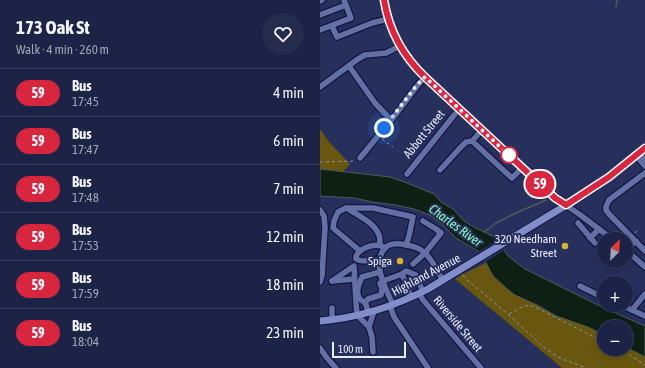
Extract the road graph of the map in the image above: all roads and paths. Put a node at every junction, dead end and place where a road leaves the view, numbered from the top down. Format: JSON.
{"nodes":[{"id":1,"x":384,"y":0,"type":"edge"},
{"id":2,"x":345,"y":3,"type":"edge"},
{"id":3,"x":320,"y":15,"type":"edge"},
{"id":4,"x":388,"y":19,"type":"junction"},
{"id":5,"x":332,"y":26,"type":"junction"},
{"id":6,"x":320,"y":30,"type":"edge"},
{"id":7,"x":400,"y":46,"type":"junction"},
{"id":8,"x":349,"y":66,"type":"junction"},
{"id":9,"x":425,"y":77,"type":"junction"},
{"id":10,"x":320,"y":87,"type":"edge"},
{"id":11,"x":459,"y":109,"type":"junction"},
{"id":12,"x":391,"y":120,"type":"junction"},
{"id":13,"x":482,"y":130,"type":"junction"},
{"id":14,"x":378,"y":136,"type":"junction"},
{"id":15,"x":472,"y":141,"type":"junction"},
{"id":16,"x":393,"y":147,"type":"dead end"},
{"id":17,"x":645,"y":148,"type":"edge"},
{"id":18,"x":637,"y":155,"type":"junction"},
{"id":19,"x":360,"y":158,"type":"joint"},
{"id":20,"x":645,"y":161,"type":"edge"},
{"id":21,"x":320,"y":162,"type":"edge"},
{"id":22,"x":645,"y":166,"type":"edge"},
{"id":23,"x":522,"y":168,"type":"junction"},
{"id":24,"x":440,"y":170,"type":"dead end"},
{"id":25,"x":645,"y":173,"type":"edge"},
{"id":26,"x":406,"y":174,"type":"dead end"},
{"id":27,"x":566,"y":205,"type":"junction"},
{"id":28,"x":346,"y":208,"type":"junction"},
{"id":29,"x":320,"y":210,"type":"edge"},
{"id":30,"x":424,"y":221,"type":"dead end"},
{"id":31,"x":578,"y":223,"type":"dead end"},
{"id":32,"x":599,"y":229,"type":"junction"},
{"id":33,"x":638,"y":230,"type":"dead end"},
{"id":34,"x":603,"y":232,"type":"edge"},
{"id":35,"x":634,"y":234,"type":"dead end"},
{"id":36,"x":590,"y":238,"type":"junction"},
{"id":37,"x":636,"y":241,"type":"junction"},
{"id":38,"x":595,"y":243,"type":"dead end"},
{"id":39,"x":633,"y":244,"type":"edge"},
{"id":40,"x":406,"y":245,"type":"junction"},
{"id":41,"x":383,"y":247,"type":"junction"},
{"id":42,"x":360,"y":251,"type":"junction"},
{"id":43,"x":645,"y":251,"type":"edge"},
{"id":44,"x":425,"y":253,"type":"junction"},
{"id":45,"x":633,"y":256,"type":"edge"},
{"id":46,"x":322,"y":258,"type":"edge"},
{"id":47,"x":380,"y":260,"type":"junction"},
{"id":48,"x":413,"y":264,"type":"dead end"},
{"id":49,"x":645,"y":267,"type":"edge"},
{"id":50,"x":378,"y":272,"type":"junction"},
{"id":51,"x":402,"y":274,"type":"junction"},
{"id":52,"x":463,"y":274,"type":"dead end"},
{"id":53,"x":354,"y":279,"type":"dead end"},
{"id":54,"x":443,"y":280,"type":"junction"},
{"id":55,"x":383,"y":281,"type":"junction"},
{"id":56,"x":320,"y":282,"type":"edge"},
{"id":57,"x":580,"y":286,"type":"dead end"},
{"id":58,"x":421,"y":292,"type":"junction"},
{"id":59,"x":597,"y":294,"type":"edge"},
{"id":60,"x":412,"y":297,"type":"junction"},
{"id":61,"x":644,"y":298,"type":"edge"},
{"id":62,"x":365,"y":303,"type":"junction"},
{"id":63,"x":391,"y":305,"type":"junction"},
{"id":64,"x":332,"y":308,"type":"dead end"},
{"id":65,"x":633,"y":309,"type":"edge"},
{"id":66,"x":633,"y":310,"type":"edge"},
{"id":67,"x":371,"y":312,"type":"junction"},
{"id":68,"x":357,"y":315,"type":"junction"},
{"id":69,"x":509,"y":315,"type":"junction"},
{"id":70,"x":645,"y":316,"type":"edge"},
{"id":71,"x":332,"y":320,"type":"junction"},
{"id":72,"x":320,"y":321,"type":"edge"},
{"id":73,"x":369,"y":327,"type":"junction"},
{"id":74,"x":597,"y":338,"type":"edge"},
{"id":75,"x":320,"y":348,"type":"edge"},
{"id":76,"x":373,"y":352,"type":"dead end"},
{"id":77,"x":632,"y":356,"type":"edge"},
{"id":78,"x":645,"y":365,"type":"edge"},
{"id":79,"x":336,"y":368,"type":"edge"},
{"id":80,"x":428,"y":368,"type":"edge"},
{"id":81,"x":481,"y":368,"type":"edge"},
{"id":82,"x":586,"y":368,"type":"edge"}],
"edges":[{"from":1,"to":4,"type":"street"},
{"from":2,"to":3,"type":"street"},
{"from":2,"to":5,"type":"street"},
{"from":4,"to":5,"type":"street"},
{"from":4,"to":7,"type":"street"},
{"from":5,"to":6,"type":"street"},
{"from":7,"to":8,"type":"street"},
{"from":7,"to":9,"type":"street"},
{"from":8,"to":10,"type":"street"},
{"from":8,"to":12,"type":"street"},
{"from":9,"to":11,"type":"street"},
{"from":9,"to":12,"type":"street"},
{"from":11,"to":13,"type":"street"},
{"from":11,"to":26,"type":"street","name":"Abbott Street"},
{"from":12,"to":14,"type":"street"},
{"from":13,"to":15,"type":"street"},
{"from":13,"to":23,"type":"street"},
{"from":14,"to":16,"type":"path"},
{"from":14,"to":19,"type":"street"},
{"from":15,"to":23,"type":"street"},
{"from":15,"to":24,"type":"street"},
{"from":17,"to":18,"type":"main road","name":"Highland Avenue"},
{"from":18,"to":20,"type":"street"},
{"from":18,"to":22,"type":"street"},
{"from":18,"to":27,"type":"main road","name":"Highland Avenue"},
{"from":19,"to":21,"type":"path"},
{"from":23,"to":27,"type":"street"},
{"from":25,"to":37,"type":"street"},
{"from":27,"to":32,"type":"street"},
{"from":27,"to":54,"type":"main road","name":"Highland Avenue"},
{"from":28,"to":40,"type":"street"},
{"from":28,"to":41,"type":"street"},
{"from":28,"to":42,"type":"street"},
{"from":29,"to":46,"type":"street"},
{"from":30,"to":44,"type":"street"},
{"from":31,"to":36,"type":"street"},
{"from":32,"to":34,"type":"street"},
{"from":32,"to":36,"type":"street"},
{"from":33,"to":35,"type":"path"},
{"from":36,"to":38,"type":"street"},
{"from":37,"to":39,"type":"street"},
{"from":37,"to":43,"type":"street"},
{"from":40,"to":41,"type":"street"},
{"from":40,"to":44,"type":"street"},
{"from":41,"to":42,"type":"street"},
{"from":41,"to":47,"type":"street"},
{"from":42,"to":47,"type":"street"},
{"from":44,"to":48,"type":"street"},
{"from":44,"to":54,"type":"street"},
{"from":45,"to":49,"type":"street"},
{"from":46,"to":56,"type":"street"},
{"from":47,"to":50,"type":"street"},
{"from":50,"to":55,"type":"street"},
{"from":50,"to":62,"type":"street"},
{"from":50,"to":62,"type":"street"},
{"from":51,"to":55,"type":"street"},
{"from":51,"to":58,"type":"street","name":"Riverside Street"},
{"from":51,"to":60,"type":"street"},
{"from":52,"to":69,"type":"path"},
{"from":53,"to":68,"type":"street"},
{"from":54,"to":58,"type":"main road","name":"Highland Avenue"},
{"from":55,"to":63,"type":"street"},
{"from":57,"to":59,"type":"street"},
{"from":58,"to":60,"type":"main road","name":"Highland Avenue"},
{"from":58,"to":81,"type":"street","name":"Riverside Street"},
{"from":60,"to":63,"type":"main road","name":"Highland Avenue"},
{"from":61,"to":65,"type":"street"},
{"from":62,"to":67,"type":"street"},
{"from":63,"to":67,"type":"main road","name":"Highland Avenue"},
{"from":63,"to":80,"type":"street"},
{"from":64,"to":71,"type":"street"},
{"from":66,"to":70,"type":"street"},
{"from":67,"to":68,"type":"main road","name":"Highland Avenue"},
{"from":67,"to":73,"type":"street"},
{"from":68,"to":71,"type":"main road","name":"Highland Avenue"},
{"from":68,"to":73,"type":"street"},
{"from":69,"to":74,"type":"path"},
{"from":69,"to":82,"type":"path"},
{"from":71,"to":72,"type":"main road","name":"Highland Avenue"},
{"from":73,"to":76,"type":"street"},
{"from":75,"to":79,"type":"street"},
{"from":77,"to":78,"type":"path"}]}
